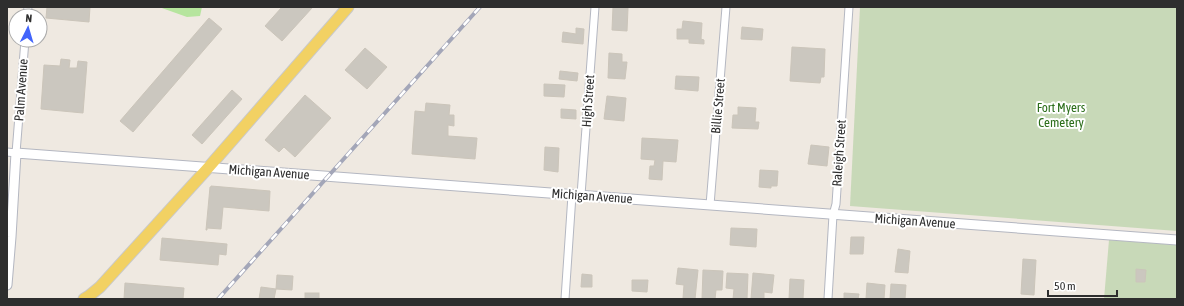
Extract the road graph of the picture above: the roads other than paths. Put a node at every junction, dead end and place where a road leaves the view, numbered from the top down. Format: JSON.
{"nodes":[{"id":1,"x":348,"y":7,"type":"edge"},
{"id":2,"x":595,"y":7,"type":"edge"},
{"id":3,"x":726,"y":7,"type":"edge"},
{"id":4,"x":849,"y":7,"type":"edge"},
{"id":5,"x":24,"y":48,"type":"edge"},
{"id":6,"x":12,"y":152,"type":"edge"},
{"id":7,"x":208,"y":168,"type":"junction"},
{"id":8,"x":572,"y":195,"type":"junction"},
{"id":9,"x":581,"y":196,"type":"junction"},
{"id":10,"x":710,"y":204,"type":"junction"},
{"id":11,"x":833,"y":215,"type":"junction"},
{"id":12,"x":1177,"y":240,"type":"edge"},
{"id":13,"x":7,"y":285,"type":"edge"},
{"id":14,"x":84,"y":299,"type":"edge"},
{"id":15,"x":564,"y":299,"type":"edge"},
{"id":16,"x":828,"y":299,"type":"edge"}],
"edges":[{"from":1,"to":7,"type":"main road"},
{"from":2,"to":9,"type":"street","name":"High Street"},
{"from":3,"to":10,"type":"street","name":"Billie Street"},
{"from":4,"to":11,"type":"street","name":"Raleigh Street"},
{"from":5,"to":6,"type":"street","name":"Palm Avenue"},
{"from":6,"to":7,"type":"street","name":"Michigan Avenue"},
{"from":6,"to":13,"type":"street","name":"Palm Avenue"},
{"from":7,"to":8,"type":"street","name":"Michigan Avenue"},
{"from":7,"to":14,"type":"main road"},
{"from":8,"to":9,"type":"street","name":"Michigan Avenue"},
{"from":8,"to":15,"type":"street"},
{"from":9,"to":10,"type":"street","name":"Michigan Avenue"},
{"from":10,"to":11,"type":"street","name":"Michigan Avenue"},
{"from":11,"to":12,"type":"street","name":"Michigan Avenue"},
{"from":11,"to":16,"type":"street","name":"Raleigh Street"}]}
